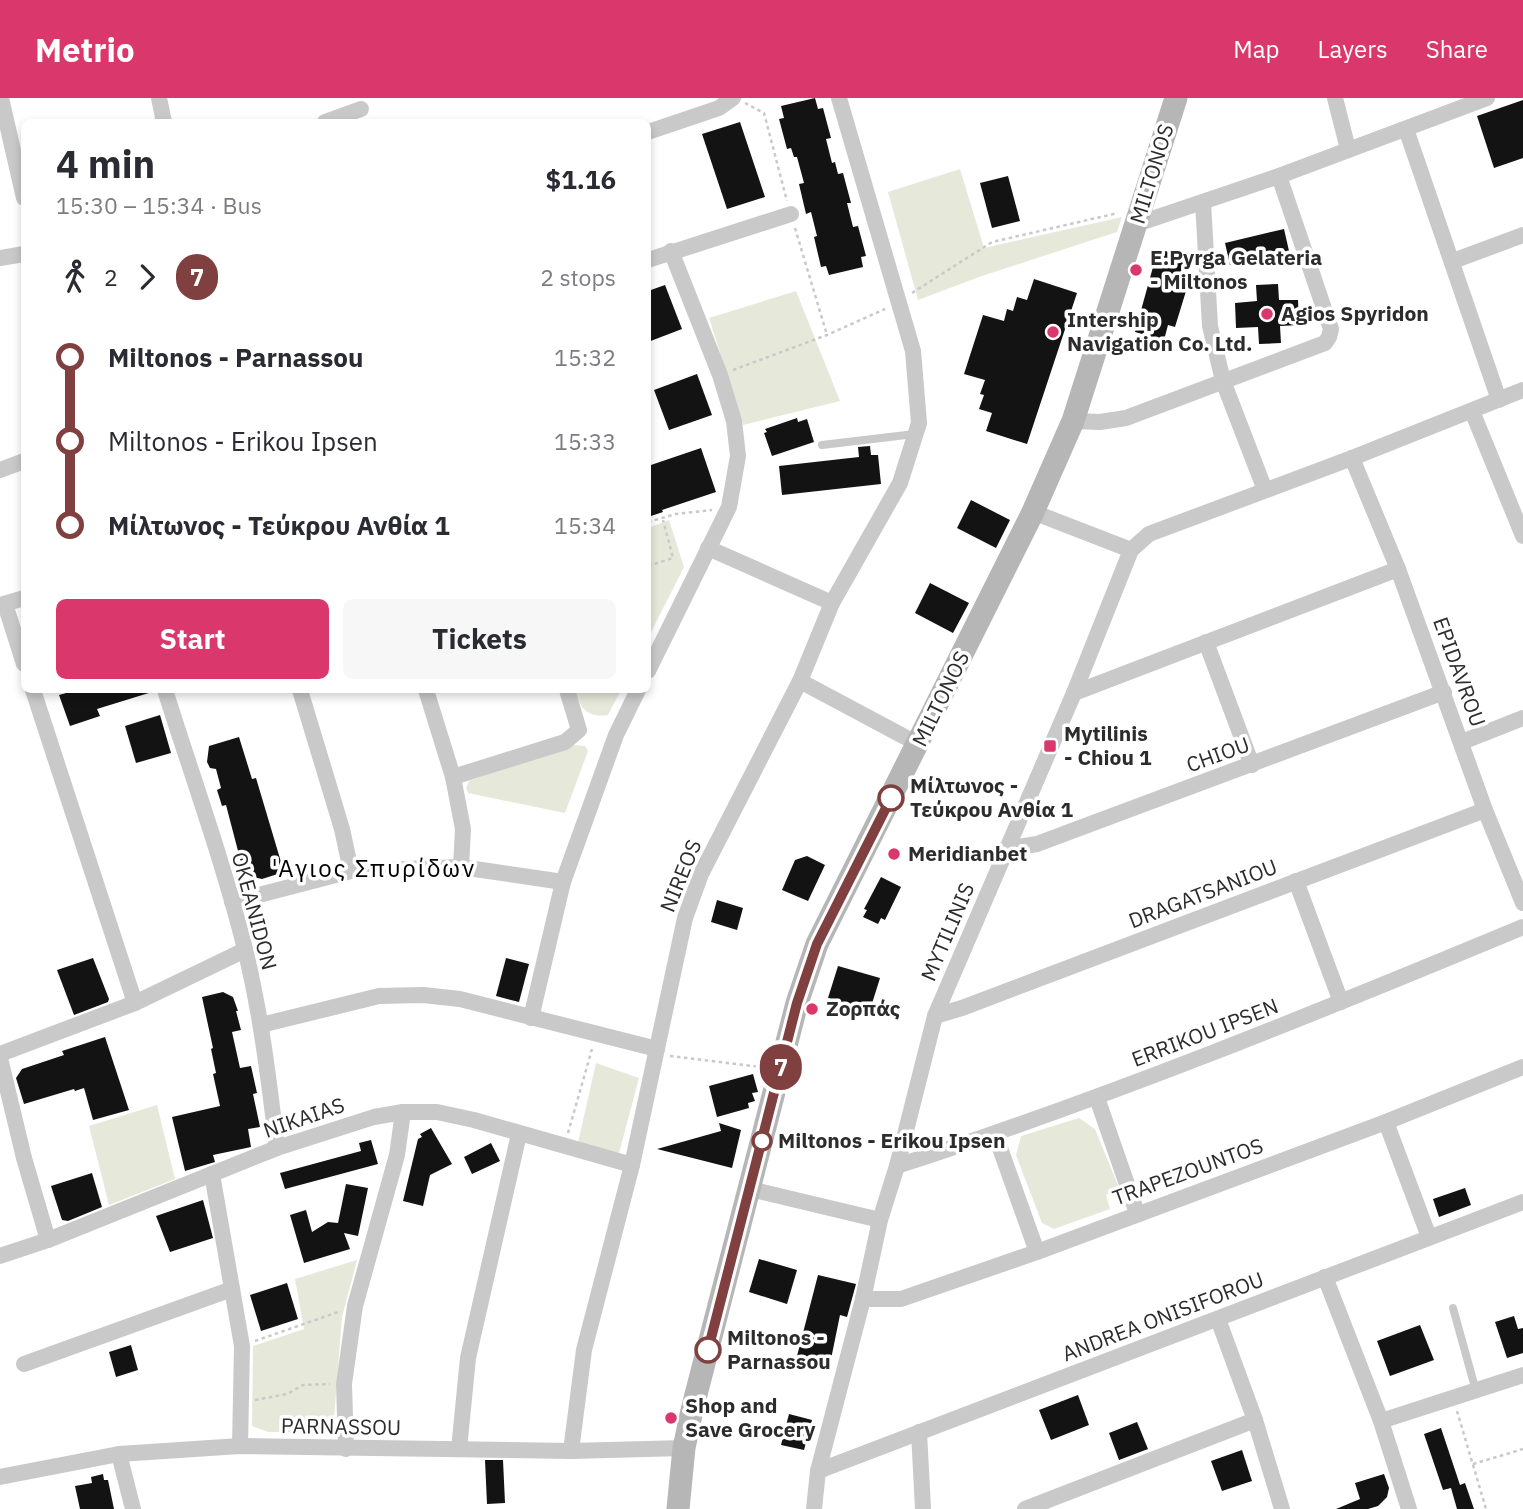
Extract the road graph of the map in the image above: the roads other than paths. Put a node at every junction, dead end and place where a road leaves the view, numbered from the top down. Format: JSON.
{"nodes":[{"id":1,"x":1,"y":98,"type":"edge"},
{"id":2,"x":159,"y":98,"type":"edge"},
{"id":3,"x":733,"y":98,"type":"edge"},
{"id":4,"x":839,"y":98,"type":"edge"},
{"id":5,"x":1176,"y":98,"type":"edge"},
{"id":6,"x":1335,"y":98,"type":"edge"},
{"id":7,"x":1487,"y":98,"type":"edge"},
{"id":8,"x":1453,"y":104,"type":"edge"},
{"id":9,"x":361,"y":109,"type":"dead end"},
{"id":10,"x":163,"y":119,"type":"edge"},
{"id":11,"x":333,"y":119,"type":"edge"},
{"id":12,"x":1406,"y":129,"type":"junction"},
{"id":13,"x":651,"y":131,"type":"edge"},
{"id":14,"x":1348,"y":149,"type":"junction"},
{"id":15,"x":1279,"y":176,"type":"junction"},
{"id":16,"x":21,"y":185,"type":"edge"},
{"id":17,"x":1203,"y":202,"type":"junction"},
{"id":18,"x":791,"y":214,"type":"dead end"},
{"id":19,"x":1139,"y":216,"type":"junction"},
{"id":20,"x":1523,"y":235,"type":"edge"},
{"id":21,"x":671,"y":251,"type":"junction"},
{"id":22,"x":21,"y":254,"type":"edge"},
{"id":23,"x":0,"y":258,"type":"edge"},
{"id":24,"x":651,"y":259,"type":"edge"},
{"id":25,"x":1453,"y":261,"type":"junction"},
{"id":26,"x":1223,"y":381,"type":"junction"},
{"id":27,"x":1523,"y":390,"type":"edge"},
{"id":28,"x":1499,"y":400,"type":"junction"},
{"id":29,"x":1472,"y":411,"type":"junction"},
{"id":30,"x":1073,"y":421,"type":"junction"},
{"id":31,"x":915,"y":434,"type":"junction"},
{"id":32,"x":822,"y":445,"type":"dead end"},
{"id":33,"x":1352,"y":458,"type":"junction"},
{"id":34,"x":21,"y":462,"type":"edge"},
{"id":35,"x":0,"y":470,"type":"edge"},
{"id":36,"x":1265,"y":490,"type":"junction"},
{"id":37,"x":1033,"y":512,"type":"junction"},
{"id":38,"x":1522,"y":528,"type":"edge"},
{"id":39,"x":708,"y":548,"type":"junction"},
{"id":40,"x":1131,"y":550,"type":"junction"},
{"id":41,"x":1398,"y":569,"type":"junction"},
{"id":42,"x":21,"y":599,"type":"edge"},
{"id":43,"x":832,"y":603,"type":"junction"},
{"id":44,"x":2,"y":604,"type":"edge"},
{"id":45,"x":1206,"y":642,"type":"junction"},
{"id":46,"x":21,"y":656,"type":"edge"},
{"id":47,"x":651,"y":665,"type":"edge"},
{"id":48,"x":800,"y":681,"type":"junction"},
{"id":49,"x":1444,"y":692,"type":"junction"},
{"id":50,"x":34,"y":693,"type":"edge"},
{"id":51,"x":166,"y":693,"type":"edge"},
{"id":52,"x":301,"y":693,"type":"edge"},
{"id":53,"x":427,"y":693,"type":"edge"},
{"id":54,"x":568,"y":693,"type":"edge"},
{"id":55,"x":637,"y":693,"type":"edge"},
{"id":56,"x":1074,"y":693,"type":"junction"},
{"id":57,"x":1523,"y":718,"type":"edge"},
{"id":58,"x":1462,"y":742,"type":"junction"},
{"id":59,"x":918,"y":744,"type":"junction"},
{"id":60,"x":1252,"y":765,"type":"junction"},
{"id":61,"x":453,"y":777,"type":"junction"},
{"id":62,"x":1485,"y":810,"type":"junction"},
{"id":63,"x":1005,"y":849,"type":"junction"},
{"id":64,"x":461,"y":867,"type":"junction"},
{"id":65,"x":351,"y":871,"type":"junction"},
{"id":66,"x":1296,"y":881,"type":"junction"},
{"id":67,"x":563,"y":882,"type":"junction"},
{"id":68,"x":1521,"y":892,"type":"edge"},
{"id":69,"x":232,"y":902,"type":"junction"},
{"id":70,"x":1523,"y":927,"type":"edge"},
{"id":71,"x":245,"y":950,"type":"junction"},
{"id":72,"x":1341,"y":1002,"type":"junction"},
{"id":73,"x":135,"y":1003,"type":"junction"},
{"id":74,"x":935,"y":1016,"type":"junction"},
{"id":75,"x":531,"y":1018,"type":"junction"},
{"id":76,"x":261,"y":1025,"type":"junction"},
{"id":77,"x":657,"y":1052,"type":"junction"},
{"id":78,"x":0,"y":1056,"type":"edge"},
{"id":79,"x":1523,"y":1067,"type":"edge"},
{"id":80,"x":1097,"y":1098,"type":"junction"},
{"id":81,"x":402,"y":1112,"type":"junction"},
{"id":82,"x":1386,"y":1122,"type":"junction"},
{"id":83,"x":519,"y":1134,"type":"junction"},
{"id":84,"x":995,"y":1134,"type":"junction"},
{"id":85,"x":277,"y":1148,"type":"junction"},
{"id":86,"x":632,"y":1165,"type":"junction"},
{"id":87,"x":897,"y":1166,"type":"junction"},
{"id":88,"x":212,"y":1174,"type":"junction"},
{"id":89,"x":750,"y":1189,"type":"junction"},
{"id":90,"x":1523,"y":1202,"type":"edge"},
{"id":91,"x":1137,"y":1213,"type":"junction"},
{"id":92,"x":880,"y":1220,"type":"junction"},
{"id":93,"x":1429,"y":1237,"type":"junction"},
{"id":94,"x":48,"y":1240,"type":"junction"},
{"id":95,"x":1037,"y":1252,"type":"junction"},
{"id":96,"x":0,"y":1256,"type":"edge"},
{"id":97,"x":1325,"y":1277,"type":"junction"},
{"id":98,"x":232,"y":1289,"type":"junction"},
{"id":99,"x":863,"y":1299,"type":"junction"},
{"id":100,"x":1453,"y":1308,"type":"dead end"},
{"id":101,"x":1218,"y":1320,"type":"junction"},
{"id":102,"x":24,"y":1364,"type":"dead end"},
{"id":103,"x":1523,"y":1376,"type":"edge"},
{"id":104,"x":1476,"y":1391,"type":"junction"},
{"id":105,"x":1255,"y":1420,"type":"junction"},
{"id":106,"x":1381,"y":1421,"type":"junction"},
{"id":107,"x":919,"y":1432,"type":"junction"},
{"id":108,"x":240,"y":1446,"type":"junction"},
{"id":109,"x":346,"y":1448,"type":"junction"},
{"id":110,"x":684,"y":1448,"type":"junction"},
{"id":111,"x":459,"y":1449,"type":"junction"},
{"id":112,"x":571,"y":1451,"type":"junction"},
{"id":113,"x":119,"y":1454,"type":"junction"},
{"id":114,"x":818,"y":1471,"type":"junction"},
{"id":115,"x":0,"y":1477,"type":"edge"},
{"id":116,"x":133,"y":1509,"type":"edge"},
{"id":117,"x":678,"y":1509,"type":"edge"},
{"id":118,"x":814,"y":1509,"type":"edge"},
{"id":119,"x":923,"y":1509,"type":"edge"},
{"id":120,"x":1025,"y":1509,"type":"edge"},
{"id":121,"x":1282,"y":1509,"type":"edge"},
{"id":122,"x":1409,"y":1509,"type":"edge"}],
"edges":[{"from":1,"to":16,"type":"street"},
{"from":2,"to":10,"type":"street"},
{"from":3,"to":13,"type":"street"},
{"from":4,"to":31,"type":"street","name":"NIREOS"},
{"from":5,"to":19,"type":"street","name":"MILTONOS"},
{"from":6,"to":14,"type":"street"},
{"from":7,"to":8,"type":"street"},
{"from":8,"to":12,"type":"street"},
{"from":9,"to":11,"type":"street"},
{"from":12,"to":14,"type":"street"},
{"from":12,"to":25,"type":"street"},
{"from":14,"to":15,"type":"street"},
{"from":15,"to":17,"type":"street"},
{"from":15,"to":26,"type":"street"},
{"from":17,"to":19,"type":"street"},
{"from":17,"to":26,"type":"street"},
{"from":18,"to":21,"type":"street"},
{"from":19,"to":30,"type":"street","name":"MILTONOS"},
{"from":20,"to":25,"type":"street"},
{"from":21,"to":24,"type":"street"},
{"from":21,"to":39,"type":"street"},
{"from":22,"to":23,"type":"street"},
{"from":25,"to":28,"type":"street"},
{"from":26,"to":30,"type":"street"},
{"from":26,"to":36,"type":"street"},
{"from":27,"to":28,"type":"street"},
{"from":28,"to":29,"type":"street"},
{"from":29,"to":33,"type":"street"},
{"from":29,"to":38,"type":"street"},
{"from":30,"to":37,"type":"street","name":"MILTONOS"},
{"from":31,"to":32,"type":"lane"},
{"from":31,"to":43,"type":"street","name":"NIREOS"},
{"from":33,"to":36,"type":"street"},
{"from":33,"to":41,"type":"street","name":"EPIDAVROU"},
{"from":34,"to":35,"type":"street"},
{"from":36,"to":40,"type":"street"},
{"from":37,"to":40,"type":"street"},
{"from":37,"to":59,"type":"street","name":"MILTONOS"},
{"from":39,"to":43,"type":"street"},
{"from":39,"to":47,"type":"street"},
{"from":40,"to":56,"type":"street","name":"MYTILINIS"},
{"from":41,"to":45,"type":"street"},
{"from":41,"to":49,"type":"street","name":"EPIDAVROU"},
{"from":42,"to":44,"type":"street"},
{"from":43,"to":48,"type":"street","name":"NIREOS"},
{"from":44,"to":46,"type":"street"},
{"from":45,"to":56,"type":"street"},
{"from":45,"to":60,"type":"street"},
{"from":48,"to":59,"type":"street"},
{"from":48,"to":77,"type":"street","name":"NIREOS"},
{"from":49,"to":58,"type":"street","name":"EPIDAVROU"},
{"from":49,"to":60,"type":"street","name":"CHIOU"},
{"from":50,"to":73,"type":"street"},
{"from":51,"to":69,"type":"street","name":"OKEANIDON"},
{"from":52,"to":65,"type":"street"},
{"from":53,"to":61,"type":"street"},
{"from":54,"to":61,"type":"street"},
{"from":55,"to":67,"type":"street"},
{"from":56,"to":63,"type":"street","name":"MYTILINIS"},
{"from":57,"to":58,"type":"street"},
{"from":58,"to":62,"type":"street","name":"EPIDAVROU"},
{"from":59,"to":89,"type":"street","name":"MILTONOS"},
{"from":60,"to":63,"type":"street","name":"CHIOU"},
{"from":61,"to":64,"type":"street"},
{"from":62,"to":66,"type":"street","name":"DRAGATSANIOU"},
{"from":62,"to":68,"type":"street","name":"EPIDAVROU"},
{"from":63,"to":74,"type":"street","name":"MYTILINIS"},
{"from":64,"to":65,"type":"street"},
{"from":64,"to":67,"type":"street"},
{"from":65,"to":69,"type":"street"},
{"from":66,"to":72,"type":"street"},
{"from":66,"to":74,"type":"street","name":"DRAGATSANIOU"},
{"from":67,"to":75,"type":"street"},
{"from":69,"to":71,"type":"street","name":"OKEANIDON"},
{"from":70,"to":72,"type":"street","name":"ERRIKOU IPSEN"},
{"from":71,"to":73,"type":"street"},
{"from":71,"to":76,"type":"street","name":"OKEANIDON"},
{"from":72,"to":80,"type":"street","name":"ERRIKOU IPSEN"},
{"from":73,"to":78,"type":"street"},
{"from":74,"to":87,"type":"street","name":"MYTILINIS"},
{"from":75,"to":76,"type":"street"},
{"from":75,"to":77,"type":"street"},
{"from":76,"to":85,"type":"street","name":"OKEANIDON"},
{"from":77,"to":86,"type":"street","name":"NIREOS"},
{"from":78,"to":94,"type":"street"},
{"from":79,"to":82,"type":"street","name":"TRAPEZOUNTOS"},
{"from":80,"to":84,"type":"street","name":"ERRIKOU IPSEN"},
{"from":80,"to":91,"type":"street"},
{"from":81,"to":83,"type":"street","name":"NIKAIAS"},
{"from":81,"to":85,"type":"street","name":"NIKAIAS"},
{"from":81,"to":109,"type":"street"},
{"from":82,"to":91,"type":"street","name":"TRAPEZOUNTOS"},
{"from":82,"to":93,"type":"street"},
{"from":83,"to":86,"type":"street","name":"NIKAIAS"},
{"from":83,"to":111,"type":"street"},
{"from":84,"to":87,"type":"street","name":"ERRIKOU IPSEN"},
{"from":84,"to":95,"type":"street"},
{"from":85,"to":88,"type":"street","name":"NIKAIAS"},
{"from":86,"to":112,"type":"street","name":"NIREOS"},
{"from":87,"to":92,"type":"street","name":"MYTILINIS"},
{"from":88,"to":94,"type":"street","name":"NIKAIAS"},
{"from":88,"to":98,"type":"street"},
{"from":89,"to":92,"type":"street"},
{"from":89,"to":110,"type":"street","name":"MILTONOS"},
{"from":90,"to":93,"type":"street","name":"ANDREA ONISIFOROU"},
{"from":91,"to":95,"type":"street","name":"TRAPEZOUNTOS"},
{"from":92,"to":99,"type":"street","name":"MYTILINIS"},
{"from":93,"to":97,"type":"street","name":"ANDREA ONISIFOROU"},
{"from":94,"to":96,"type":"street","name":"NIKAIAS"},
{"from":95,"to":99,"type":"street","name":"TRAPEZOUNTOS"},
{"from":97,"to":101,"type":"street","name":"ANDREA ONISIFOROU"},
{"from":97,"to":106,"type":"street"},
{"from":98,"to":102,"type":"street"},
{"from":98,"to":108,"type":"street"},
{"from":99,"to":114,"type":"street","name":"MYTILINIS"},
{"from":100,"to":104,"type":"lane"},
{"from":101,"to":105,"type":"street"},
{"from":101,"to":107,"type":"street","name":"ANDREA ONISIFOROU"},
{"from":103,"to":104,"type":"street"},
{"from":104,"to":106,"type":"street"},
{"from":105,"to":120,"type":"street"},
{"from":105,"to":121,"type":"street"},
{"from":106,"to":122,"type":"street"},
{"from":107,"to":114,"type":"street","name":"ANDREA ONISIFOROU"},
{"from":107,"to":119,"type":"street"},
{"from":108,"to":109,"type":"street","name":"PARNASSOU"},
{"from":108,"to":113,"type":"street","name":"PARNASSOU"},
{"from":109,"to":111,"type":"street","name":"PARNASSOU"},
{"from":110,"to":112,"type":"street","name":"PARNASSOU"},
{"from":110,"to":117,"type":"street","name":"MILTONOS"},
{"from":111,"to":112,"type":"street","name":"PARNASSOU"},
{"from":113,"to":115,"type":"street","name":"PARNASSOU"},
{"from":113,"to":116,"type":"street"},
{"from":114,"to":118,"type":"street","name":"MYTILINIS"}]}
